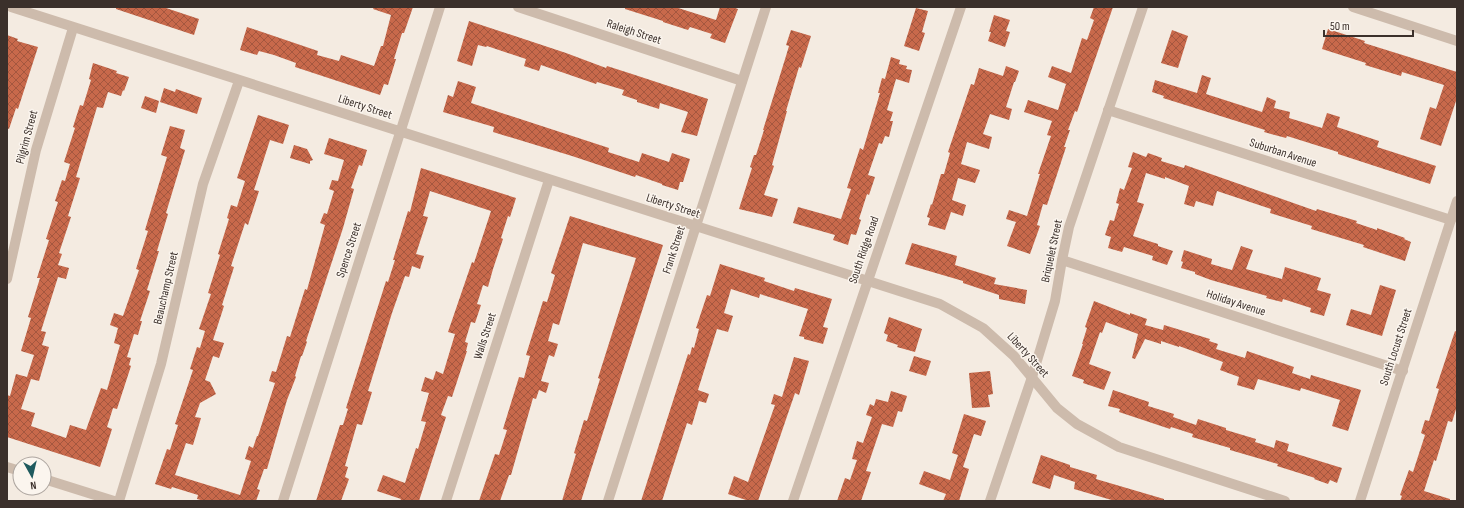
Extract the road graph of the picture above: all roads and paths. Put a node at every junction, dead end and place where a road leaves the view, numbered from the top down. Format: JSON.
{"nodes":[{"id":1,"x":11,"y":7,"type":"edge"},
{"id":2,"x":440,"y":7,"type":"edge"},
{"id":3,"x":518,"y":7,"type":"edge"},
{"id":4,"x":766,"y":7,"type":"edge"},
{"id":5,"x":961,"y":7,"type":"edge"},
{"id":6,"x":1143,"y":7,"type":"edge"},
{"id":7,"x":1353,"y":7,"type":"edge"},
{"id":8,"x":73,"y":28,"type":"junction"},
{"id":9,"x":1457,"y":41,"type":"edge"},
{"id":10,"x":239,"y":81,"type":"junction"},
{"id":11,"x":742,"y":81,"type":"junction"},
{"id":12,"x":1108,"y":110,"type":"junction"},
{"id":13,"x":400,"y":132,"type":"junction"},
{"id":14,"x":549,"y":180,"type":"junction"},
{"id":15,"x":1457,"y":201,"type":"edge"},
{"id":16,"x":1451,"y":220,"type":"junction"},
{"id":17,"x":695,"y":226,"type":"junction"},
{"id":18,"x":1062,"y":260,"type":"junction"},
{"id":19,"x":7,"y":279,"type":"edge"},
{"id":20,"x":868,"y":281,"type":"junction"},
{"id":21,"x":1402,"y":371,"type":"junction"},
{"id":22,"x":1032,"y":377,"type":"junction"},
{"id":23,"x":52,"y":482,"type":"edge"},
{"id":24,"x":114,"y":501,"type":"edge"},
{"id":25,"x":119,"y":501,"type":"edge"},
{"id":26,"x":283,"y":501,"type":"edge"},
{"id":27,"x":446,"y":501,"type":"edge"},
{"id":28,"x":608,"y":501,"type":"edge"},
{"id":29,"x":793,"y":501,"type":"edge"},
{"id":30,"x":990,"y":501,"type":"edge"},
{"id":31,"x":1285,"y":501,"type":"edge"},
{"id":32,"x":1360,"y":501,"type":"edge"}],
"edges":[{"from":1,"to":8,"type":"street","name":"Liberty Street"},
{"from":2,"to":13,"type":"street","name":"Spence Street"},
{"from":3,"to":11,"type":"street","name":"Raleigh Street"},
{"from":4,"to":11,"type":"street","name":"Frank Street"},
{"from":5,"to":20,"type":"street","name":"South Ridge Road"},
{"from":6,"to":12,"type":"street","name":"Briquelet Street"},
{"from":7,"to":9,"type":"street"},
{"from":8,"to":10,"type":"street","name":"Liberty Street"},
{"from":8,"to":19,"type":"street","name":"Pilgrim Street"},
{"from":10,"to":13,"type":"street","name":"Liberty Street"},
{"from":10,"to":25,"type":"street","name":"Beauchamp Street"},
{"from":11,"to":17,"type":"street","name":"Frank Street"},
{"from":12,"to":16,"type":"street","name":"Suburban Avenue"},
{"from":12,"to":18,"type":"street","name":"Briquelet Street"},
{"from":13,"to":14,"type":"street","name":"Liberty Street"},
{"from":13,"to":26,"type":"street","name":"Spence Street"},
{"from":14,"to":17,"type":"street","name":"Liberty Street"},
{"from":14,"to":27,"type":"street","name":"Walls Street"},
{"from":15,"to":16,"type":"street","name":"South Locust Street"},
{"from":16,"to":21,"type":"street","name":"South Locust Street"},
{"from":17,"to":20,"type":"street","name":"Liberty Street"},
{"from":17,"to":28,"type":"street","name":"Frank Street"},
{"from":18,"to":21,"type":"street","name":"Holiday Avenue"},
{"from":18,"to":22,"type":"street","name":"Briquelet Street"},
{"from":20,"to":22,"type":"street","name":"Liberty Street"},
{"from":20,"to":29,"type":"street","name":"South Ridge Road"},
{"from":21,"to":32,"type":"street","name":"South Locust Street"},
{"from":22,"to":30,"type":"street","name":"Briquelet Street"},
{"from":22,"to":31,"type":"street","name":"Liberty Street"},
{"from":23,"to":24,"type":"street"}]}
